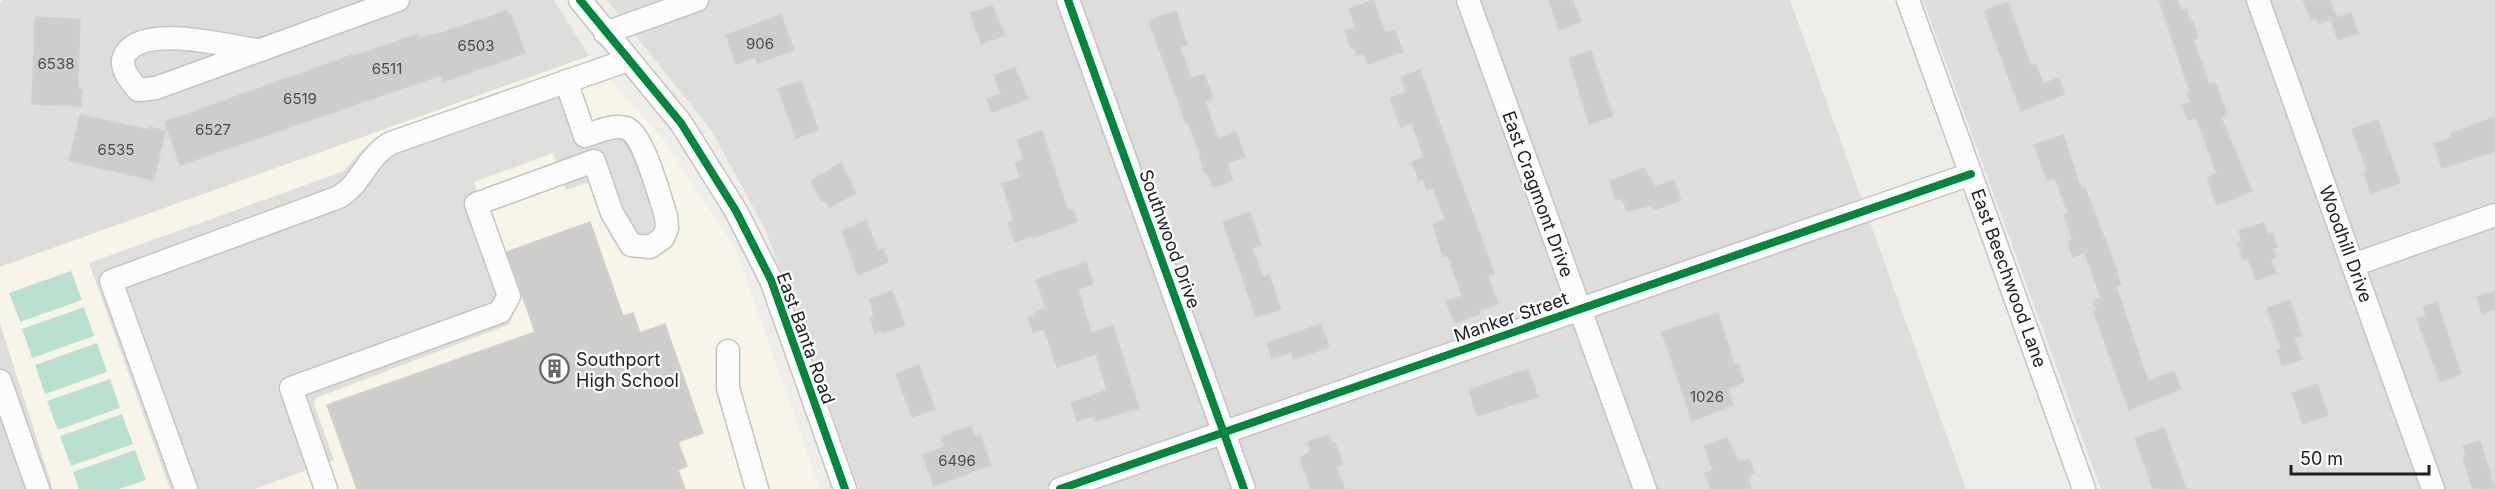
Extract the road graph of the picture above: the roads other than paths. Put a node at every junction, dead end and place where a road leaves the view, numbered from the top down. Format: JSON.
{"nodes":[{"id":1,"x":398,"y":0,"type":"edge"},
{"id":2,"x":580,"y":0,"type":"edge"},
{"id":3,"x":698,"y":0,"type":"edge"},
{"id":4,"x":1068,"y":0,"type":"edge"},
{"id":5,"x":1468,"y":0,"type":"edge"},
{"id":6,"x":1908,"y":0,"type":"edge"},
{"id":7,"x":2259,"y":0,"type":"edge"},
{"id":8,"x":605,"y":33,"type":"junction"},
{"id":9,"x":257,"y":50,"type":"junction"},
{"id":10,"x":628,"y":60,"type":"junction"},
{"id":11,"x":566,"y":81,"type":"junction"},
{"id":12,"x":585,"y":136,"type":"junction"},
{"id":13,"x":594,"y":161,"type":"junction"},
{"id":14,"x":1971,"y":174,"type":"junction"},
{"id":15,"x":2495,"y":215,"type":"edge"},
{"id":16,"x":2353,"y":265,"type":"junction"},
{"id":17,"x":1579,"y":309,"type":"junction"},
{"id":18,"x":728,"y":351,"type":"dead end"},
{"id":19,"x":0,"y":381,"type":"edge"},
{"id":20,"x":1224,"y":432,"type":"junction"},
{"id":21,"x":38,"y":489,"type":"edge"},
{"id":22,"x":186,"y":489,"type":"edge"},
{"id":23,"x":326,"y":489,"type":"edge"},
{"id":24,"x":757,"y":489,"type":"edge"},
{"id":25,"x":845,"y":489,"type":"edge"},
{"id":26,"x":1060,"y":489,"type":"edge"},
{"id":27,"x":1244,"y":489,"type":"edge"},
{"id":28,"x":1645,"y":489,"type":"edge"},
{"id":29,"x":2084,"y":489,"type":"edge"},
{"id":30,"x":2433,"y":489,"type":"edge"}],
"edges":[{"from":1,"to":9,"type":"street"},
{"from":2,"to":8,"type":"street","name":"East Banta Road"},
{"from":3,"to":8,"type":"street"},
{"from":4,"to":20,"type":"street","name":"Southwood Drive"},
{"from":5,"to":17,"type":"street","name":"East Cragmont Drive"},
{"from":6,"to":14,"type":"street","name":"East Beechwood Lane"},
{"from":7,"to":16,"type":"street","name":"Woodhill Drive"},
{"from":8,"to":10,"type":"street","name":"East Banta Road"},
{"from":9,"to":9,"type":"street"},
{"from":10,"to":11,"type":"street"},
{"from":10,"to":25,"type":"street","name":"East Banta Road"},
{"from":11,"to":12,"type":"street"},
{"from":11,"to":22,"type":"street"},
{"from":12,"to":13,"type":"street"},
{"from":12,"to":13,"type":"street"},
{"from":13,"to":23,"type":"street"},
{"from":14,"to":17,"type":"street","name":"Manker Street"},
{"from":14,"to":29,"type":"street","name":"East Beechwood Lane"},
{"from":15,"to":16,"type":"street"},
{"from":16,"to":30,"type":"street","name":"Woodhill Drive"},
{"from":17,"to":20,"type":"street","name":"Manker Street"},
{"from":17,"to":28,"type":"street","name":"East Cragmont Drive"},
{"from":18,"to":24,"type":"street"},
{"from":19,"to":21,"type":"street"},
{"from":20,"to":26,"type":"street","name":"Manker Street"},
{"from":20,"to":27,"type":"street","name":"Southwood Drive"}]}
